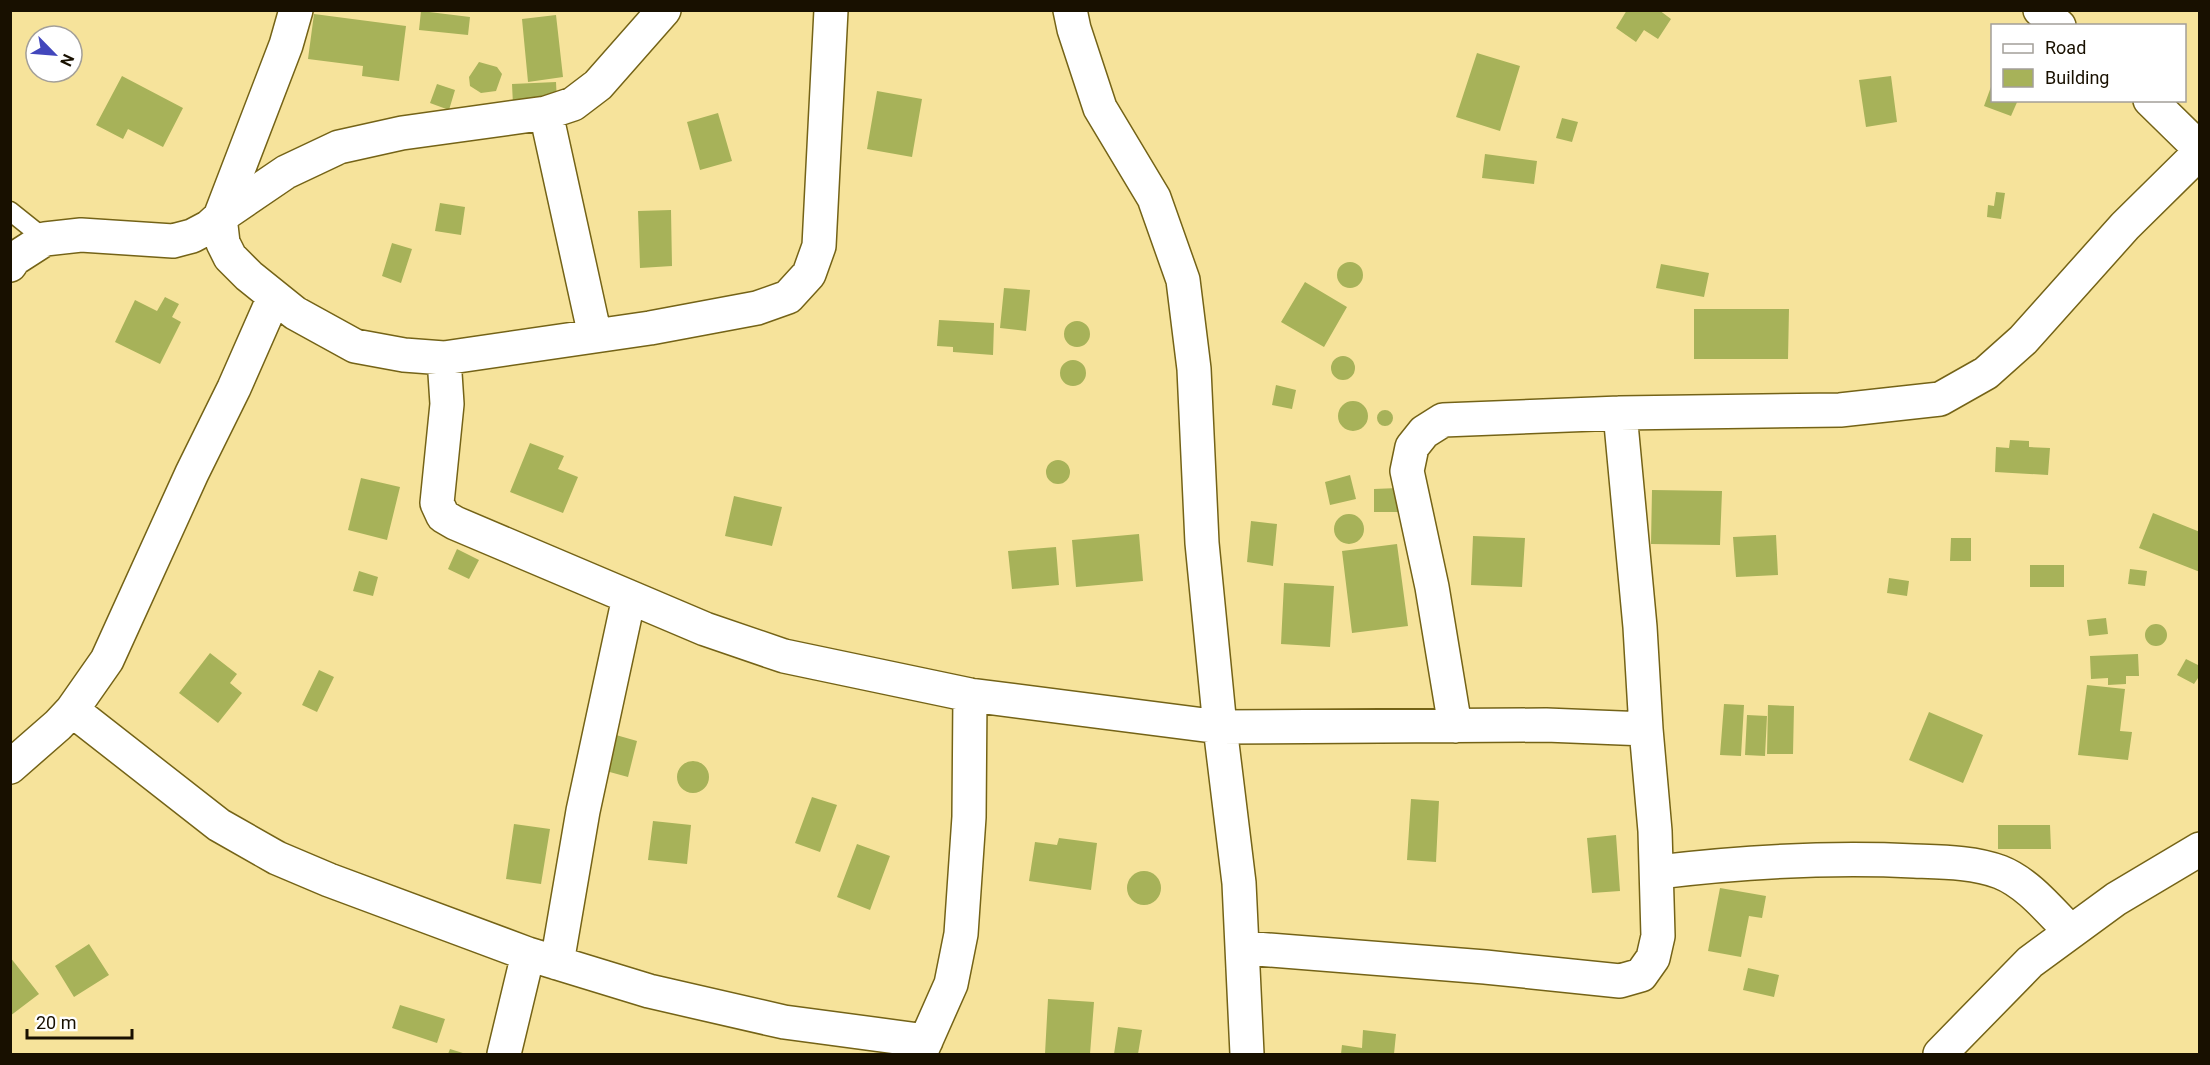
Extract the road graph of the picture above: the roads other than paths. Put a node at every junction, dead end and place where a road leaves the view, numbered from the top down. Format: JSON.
{"nodes":[{"id":1,"x":296,"y":10,"type":"edge"},
{"id":2,"x":664,"y":10,"type":"edge"},
{"id":3,"x":831,"y":10,"type":"edge"},
{"id":4,"x":1071,"y":10,"type":"edge"},
{"id":5,"x":2040,"y":10,"type":"edge"},
{"id":6,"x":2057,"y":24,"type":"edge"},
{"id":7,"x":2152,"y":102,"type":"edge"},
{"id":8,"x":546,"y":113,"type":"junction"},
{"id":9,"x":2199,"y":151,"type":"edge"},
{"id":10,"x":10,"y":211,"type":"edge"},
{"id":11,"x":220,"y":217,"type":"junction"},
{"id":12,"x":45,"y":240,"type":"junction"},
{"id":13,"x":10,"y":265,"type":"edge"},
{"id":14,"x":274,"y":297,"type":"junction"},
{"id":15,"x":595,"y":336,"type":"junction"},
{"id":16,"x":444,"y":358,"type":"junction"},
{"id":17,"x":1620,"y":413,"type":"junction"},
{"id":18,"x":629,"y":597,"type":"junction"},
{"id":19,"x":970,"y":695,"type":"junction"},
{"id":20,"x":72,"y":710,"type":"junction"},
{"id":21,"x":1455,"y":726,"type":"junction"},
{"id":22,"x":1220,"y":727,"type":"junction"},
{"id":23,"x":1646,"y":729,"type":"junction"},
{"id":24,"x":10,"y":767,"type":"edge"},
{"id":25,"x":2199,"y":849,"type":"edge"},
{"id":26,"x":1658,"y":872,"type":"junction"},
{"id":27,"x":2070,"y":931,"type":"junction"},
{"id":28,"x":1244,"y":948,"type":"junction"},
{"id":29,"x":543,"y":959,"type":"junction"},
{"id":30,"x":923,"y":1048,"type":"edge"},
{"id":31,"x":504,"y":1054,"type":"edge"},
{"id":32,"x":1247,"y":1054,"type":"edge"},
{"id":33,"x":1940,"y":1054,"type":"edge"}],
"edges":[{"from":1,"to":11,"type":"street"},
{"from":2,"to":8,"type":"street"},
{"from":3,"to":15,"type":"street"},
{"from":4,"to":22,"type":"street"},
{"from":5,"to":6,"type":"street"},
{"from":7,"to":9,"type":"street"},
{"from":8,"to":11,"type":"street"},
{"from":8,"to":15,"type":"street"},
{"from":9,"to":17,"type":"street"},
{"from":10,"to":12,"type":"lane"},
{"from":11,"to":12,"type":"street"},
{"from":11,"to":14,"type":"street"},
{"from":12,"to":13,"type":"street"},
{"from":14,"to":16,"type":"street"},
{"from":14,"to":20,"type":"street"},
{"from":15,"to":16,"type":"street"},
{"from":16,"to":18,"type":"street"},
{"from":17,"to":21,"type":"street"},
{"from":17,"to":23,"type":"street"},
{"from":18,"to":19,"type":"street"},
{"from":18,"to":29,"type":"street"},
{"from":19,"to":22,"type":"street"},
{"from":19,"to":30,"type":"street"},
{"from":20,"to":24,"type":"street"},
{"from":20,"to":29,"type":"street"},
{"from":21,"to":22,"type":"street"},
{"from":21,"to":23,"type":"street"},
{"from":22,"to":28,"type":"street"},
{"from":23,"to":26,"type":"street"},
{"from":25,"to":27,"type":"street"},
{"from":26,"to":27,"type":"street"},
{"from":26,"to":28,"type":"street"},
{"from":27,"to":33,"type":"street"},
{"from":28,"to":32,"type":"street"},
{"from":29,"to":30,"type":"street"},
{"from":29,"to":31,"type":"street"}]}
